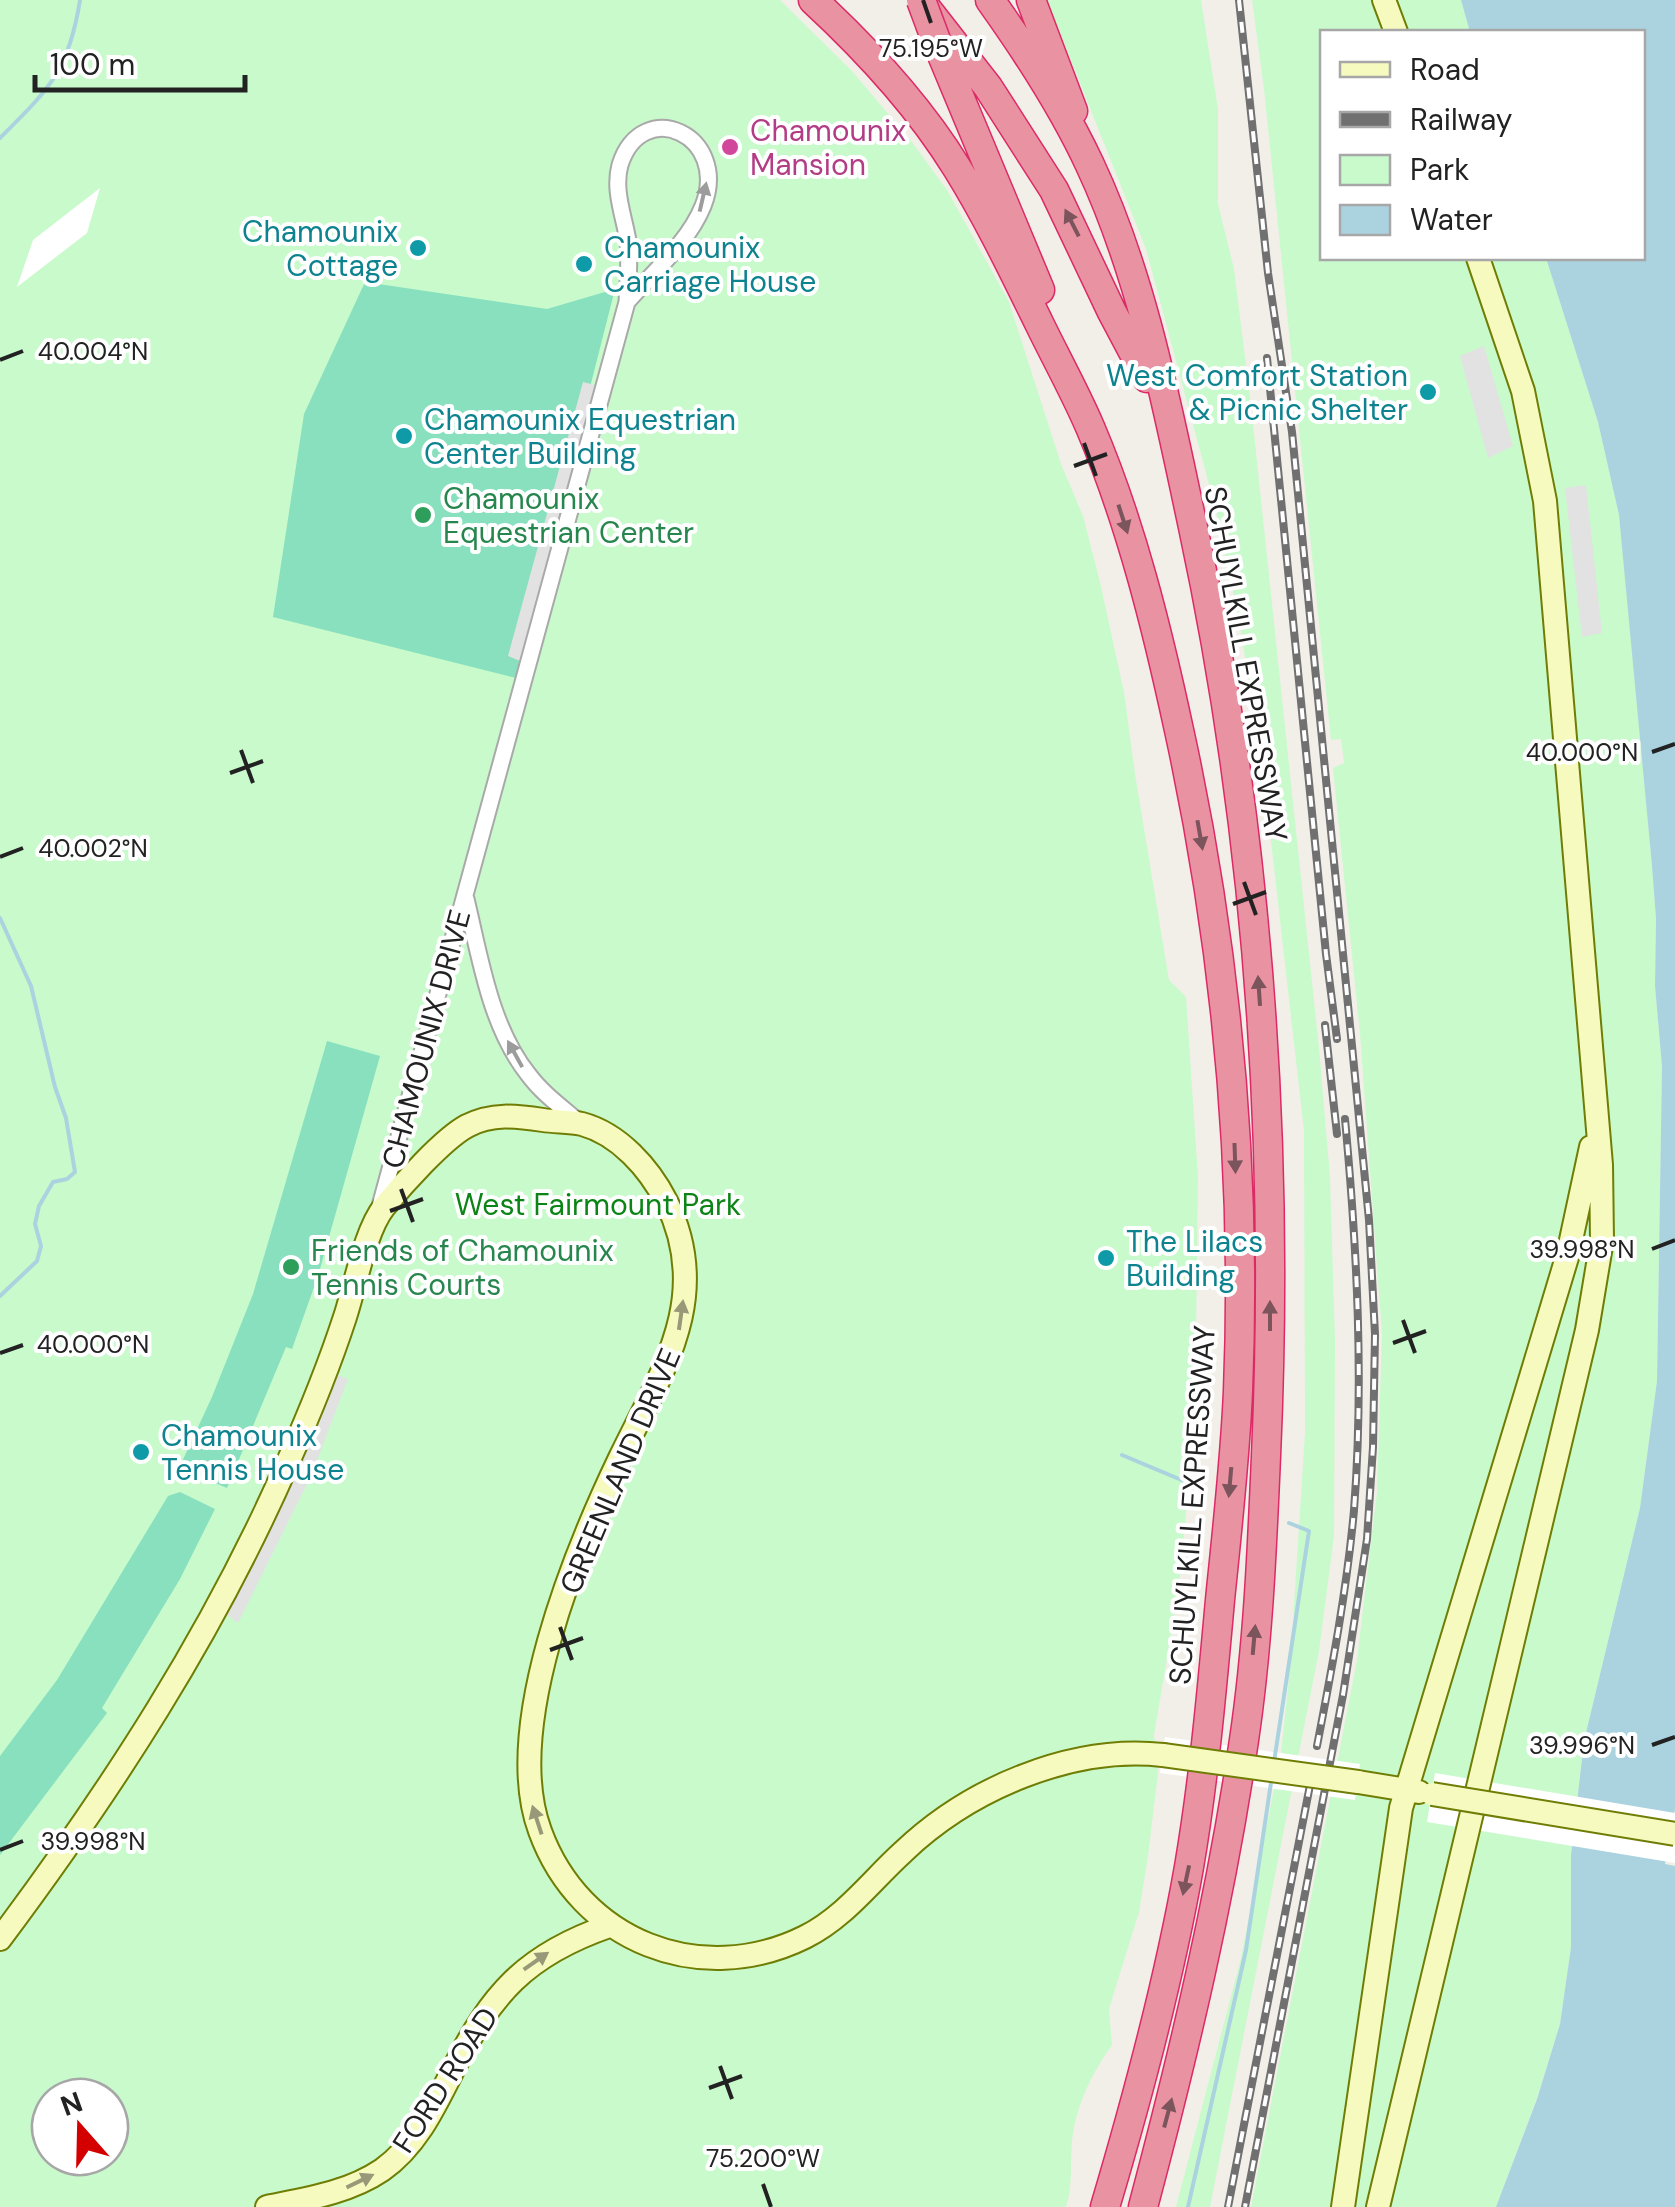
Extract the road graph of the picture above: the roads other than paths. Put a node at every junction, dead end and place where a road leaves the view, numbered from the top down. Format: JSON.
{"nodes":[{"id":1,"x":813,"y":0,"type":"edge"},
{"id":2,"x":920,"y":0,"type":"edge"},
{"id":3,"x":990,"y":0,"type":"edge"},
{"id":4,"x":1032,"y":0,"type":"edge"},
{"id":5,"x":1384,"y":0,"type":"edge"},
{"id":6,"x":1395,"y":30,"type":"edge"},
{"id":7,"x":1090,"y":164,"type":"junction"},
{"id":8,"x":1479,"y":260,"type":"edge"},
{"id":9,"x":627,"y":302,"type":"junction"},
{"id":10,"x":1169,"y":418,"type":"junction"},
{"id":11,"x":1090,"y":428,"type":"junction"},
{"id":12,"x":465,"y":895,"type":"junction"},
{"id":13,"x":1596,"y":1116,"type":"junction"},
{"id":14,"x":582,"y":1124,"type":"junction"},
{"id":15,"x":378,"y":1213,"type":"junction"},
{"id":16,"x":1602,"y":1240,"type":"junction"},
{"id":17,"x":1568,"y":1254,"type":"junction"},
{"id":18,"x":1405,"y":1790,"type":"junction"},
{"id":19,"x":1675,"y":1834,"type":"edge"},
{"id":20,"x":608,"y":1926,"type":"junction"},
{"id":21,"x":0,"y":1939,"type":"edge"},
{"id":22,"x":267,"y":2207,"type":"edge"},
{"id":23,"x":1105,"y":2207,"type":"edge"},
{"id":24,"x":1143,"y":2207,"type":"edge"},
{"id":25,"x":1343,"y":2207,"type":"edge"},
{"id":26,"x":1378,"y":2207,"type":"edge"}],
"edges":[{"from":1,"to":11,"type":"highway","name":"SCHUYLKILL EXPRESSWAY"},
{"from":10,"to":2,"type":"highway","one_way":true},
{"from":2,"to":11,"type":"highway","bridge":true},
{"from":3,"to":7,"type":"highway","name":"SCHUYLKILL EXPRESSWAY"},
{"from":4,"to":7,"type":"highway"},
{"from":5,"to":6,"type":"main road"},
{"from":7,"to":10,"type":"highway","name":"SCHUYLKILL EXPRESSWAY"},
{"from":8,"to":13,"type":"main road"},
{"from":9,"to":9,"type":"street","name":"CHAMOUNIX DRIVE","one_way":true},
{"from":9,"to":12,"type":"street","name":"CHAMOUNIX DRIVE"},
{"from":24,"to":10,"type":"highway","name":"SCHUYLKILL EXPRESSWAY","one_way":true},
{"from":11,"to":23,"type":"highway","name":"SCHUYLKILL EXPRESSWAY","one_way":true},
{"from":14,"to":12,"type":"street","name":"GREENLAND DRIVE","one_way":true},
{"from":12,"to":15,"type":"street","name":"CHAMOUNIX DRIVE"},
{"from":13,"to":16,"type":"main road"},
{"from":13,"to":17,"type":"main road"},
{"from":14,"to":15,"type":"main road","name":"GREENLAND DRIVE"},
{"from":20,"to":14,"type":"main road","name":"GREENLAND DRIVE","one_way":true},
{"from":15,"to":21,"type":"main road","name":"CHAMOUNIX DRIVE"},
{"from":16,"to":17,"type":"main road"},
{"from":16,"to":26,"type":"main road"},
{"from":17,"to":18,"type":"main road"},
{"from":18,"to":19,"type":"main road","bridge":true},
{"from":18,"to":20,"type":"main road","name":"GREENLAND DRIVE","bridge":true},
{"from":18,"to":25,"type":"main road"},
{"from":22,"to":20,"type":"main road","name":"FORD ROAD","one_way":true}]}
